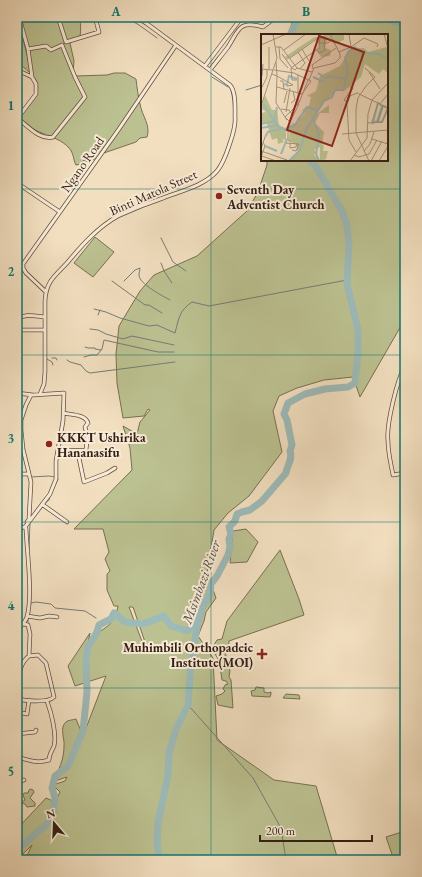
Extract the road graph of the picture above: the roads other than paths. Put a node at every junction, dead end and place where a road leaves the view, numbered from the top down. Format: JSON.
{"nodes":[{"id":1,"x":18,"y":17,"type":"edge"},
{"id":2,"x":58,"y":17,"type":"edge"},
{"id":3,"x":95,"y":17,"type":"edge"},
{"id":4,"x":136,"y":17,"type":"edge"},
{"id":5,"x":239,"y":17,"type":"edge"},
{"id":6,"x":276,"y":17,"type":"edge"},
{"id":7,"x":66,"y":42,"type":"junction"},
{"id":8,"x":62,"y":45,"type":"junction"},
{"id":9,"x":176,"y":45,"type":"junction"},
{"id":10,"x":28,"y":49,"type":"junction"},
{"id":11,"x":205,"y":66,"type":"junction"},
{"id":12,"x":17,"y":70,"type":"edge"},
{"id":13,"x":210,"y":70,"type":"junction"},
{"id":14,"x":32,"y":77,"type":"junction"},
{"id":15,"x":17,"y":117,"type":"edge"},
{"id":16,"x":17,"y":183,"type":"edge"},
{"id":17,"x":60,"y":212,"type":"junction"},
{"id":18,"x":45,"y":291,"type":"junction"},
{"id":19,"x":45,"y":317,"type":"junction"},
{"id":20,"x":17,"y":319,"type":"edge"},
{"id":21,"x":17,"y":330,"type":"edge"},
{"id":22,"x":44,"y":330,"type":"junction"},
{"id":23,"x":405,"y":366,"type":"edge"},
{"id":24,"x":17,"y":393,"type":"edge"},
{"id":25,"x":40,"y":394,"type":"junction"},
{"id":26,"x":31,"y":395,"type":"junction"},
{"id":27,"x":63,"y":413,"type":"junction"},
{"id":28,"x":58,"y":451,"type":"junction"},
{"id":29,"x":80,"y":451,"type":"junction"},
{"id":30,"x":115,"y":468,"type":"dead end"},
{"id":31,"x":405,"y":473,"type":"edge"},
{"id":32,"x":17,"y":474,"type":"edge"},
{"id":33,"x":28,"y":474,"type":"junction"},
{"id":34,"x":43,"y":505,"type":"junction"},
{"id":35,"x":67,"y":522,"type":"dead end"},
{"id":36,"x":25,"y":527,"type":"junction"},
{"id":37,"x":17,"y":528,"type":"edge"},
{"id":38,"x":27,"y":616,"type":"junction"},
{"id":39,"x":57,"y":617,"type":"dead end"},
{"id":40,"x":17,"y":618,"type":"edge"},
{"id":41,"x":24,"y":624,"type":"junction"},
{"id":42,"x":19,"y":628,"type":"junction"},
{"id":43,"x":17,"y":632,"type":"edge"},
{"id":44,"x":29,"y":656,"type":"junction"},
{"id":45,"x":17,"y":686,"type":"edge"},
{"id":46,"x":18,"y":699,"type":"junction"},
{"id":47,"x":29,"y":700,"type":"junction"},
{"id":48,"x":47,"y":701,"type":"junction"},
{"id":49,"x":17,"y":705,"type":"edge"},
{"id":50,"x":17,"y":712,"type":"edge"},
{"id":51,"x":36,"y":730,"type":"dead end"},
{"id":52,"x":17,"y":734,"type":"edge"},
{"id":53,"x":17,"y":757,"type":"edge"},
{"id":54,"x":24,"y":780,"type":"dead end"},
{"id":55,"x":17,"y":782,"type":"edge"}],
"edges":[{"from":1,"to":10,"type":"street"},
{"from":2,"to":7,"type":"street"},
{"from":3,"to":7,"type":"street"},
{"from":4,"to":9,"type":"street","name":"Binti Matola Street"},
{"from":5,"to":11,"type":"street"},
{"from":6,"to":13,"type":"street"},
{"from":7,"to":8,"type":"street"},
{"from":8,"to":10,"type":"street"},
{"from":8,"to":15,"type":"street"},
{"from":9,"to":11,"type":"street","name":"Binti Matola Street"},
{"from":9,"to":17,"type":"street","name":"Ngano Road"},
{"from":10,"to":14,"type":"street"},
{"from":11,"to":13,"type":"street","name":"Binti Matola Street"},
{"from":12,"to":14,"type":"street"},
{"from":13,"to":18,"type":"street","name":"Binti Matola Street"},
{"from":14,"to":15,"type":"street"},
{"from":16,"to":17,"type":"street"},
{"from":17,"to":18,"type":"street","name":"Ngano Road"},
{"from":18,"to":19,"type":"street"},
{"from":19,"to":20,"type":"street"},
{"from":19,"to":22,"type":"street"},
{"from":21,"to":22,"type":"street"},
{"from":22,"to":25,"type":"street"},
{"from":23,"to":31,"type":"street"},
{"from":24,"to":26,"type":"street"},
{"from":25,"to":26,"type":"street"},
{"from":25,"to":27,"type":"street"},
{"from":26,"to":33,"type":"street"},
{"from":27,"to":28,"type":"street"},
{"from":27,"to":29,"type":"street"},
{"from":28,"to":29,"type":"street"},
{"from":28,"to":34,"type":"street"},
{"from":29,"to":30,"type":"street"},
{"from":32,"to":33,"type":"street"},
{"from":33,"to":36,"type":"street"},
{"from":34,"to":35,"type":"street"},
{"from":34,"to":36,"type":"street"},
{"from":36,"to":37,"type":"street"},
{"from":36,"to":38,"type":"street"},
{"from":38,"to":39,"type":"street"},
{"from":38,"to":41,"type":"street"},
{"from":40,"to":42,"type":"street"},
{"from":41,"to":42,"type":"street"},
{"from":41,"to":44,"type":"street"},
{"from":42,"to":43,"type":"street"},
{"from":44,"to":45,"type":"street"},
{"from":44,"to":48,"type":"street"},
{"from":45,"to":46,"type":"street"},
{"from":46,"to":47,"type":"street"},
{"from":46,"to":49,"type":"street"},
{"from":47,"to":48,"type":"street"},
{"from":47,"to":50,"type":"street"},
{"from":48,"to":53,"type":"street"},
{"from":51,"to":52,"type":"street"},
{"from":54,"to":55,"type":"street"}]}
